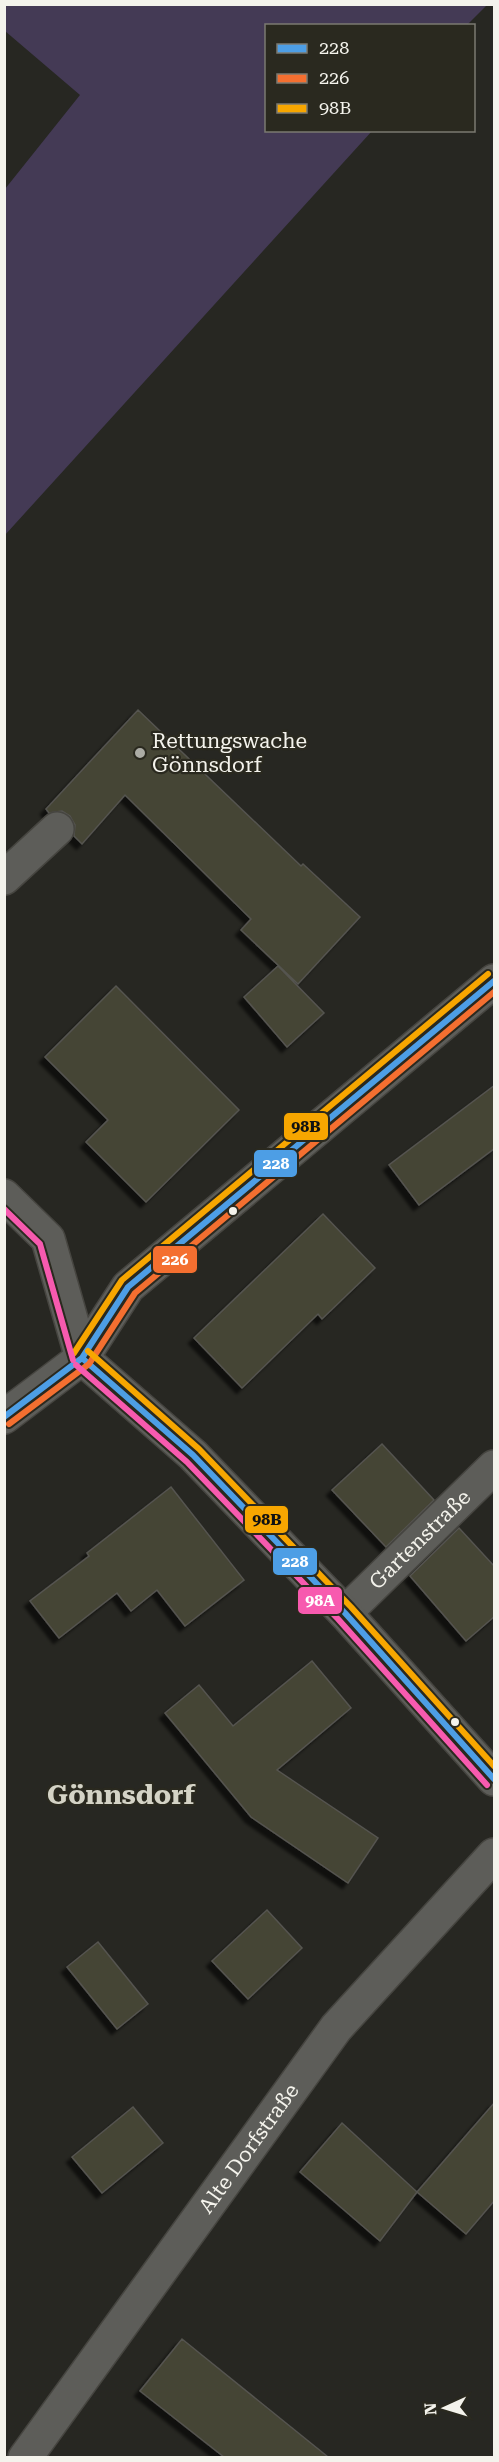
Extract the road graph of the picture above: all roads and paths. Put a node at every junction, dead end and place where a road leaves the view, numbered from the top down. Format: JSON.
{"nodes":[{"id":1,"x":57,"y":829,"type":"dead end"},
{"id":2,"x":4,"y":878,"type":"edge"},
{"id":3,"x":495,"y":981,"type":"edge"},
{"id":4,"x":4,"y":1196,"type":"edge"},
{"id":5,"x":82,"y":1358,"type":"junction"},
{"id":6,"x":4,"y":1417,"type":"edge"},
{"id":7,"x":495,"y":1467,"type":"edge"},
{"id":8,"x":345,"y":1613,"type":"junction"},
{"id":9,"x":495,"y":1779,"type":"edge"},
{"id":10,"x":495,"y":1855,"type":"edge"},
{"id":11,"x":26,"y":2457,"type":"edge"}],
"edges":[{"from":1,"to":2,"type":"street"},
{"from":3,"to":5,"type":"street"},
{"from":4,"to":5,"type":"street"},
{"from":5,"to":6,"type":"street"},
{"from":5,"to":8,"type":"street"},
{"from":7,"to":8,"type":"street","name":"Gartenstraße"},
{"from":8,"to":9,"type":"street"},
{"from":10,"to":11,"type":"street","name":"Alte Dorfstraße"}]}
